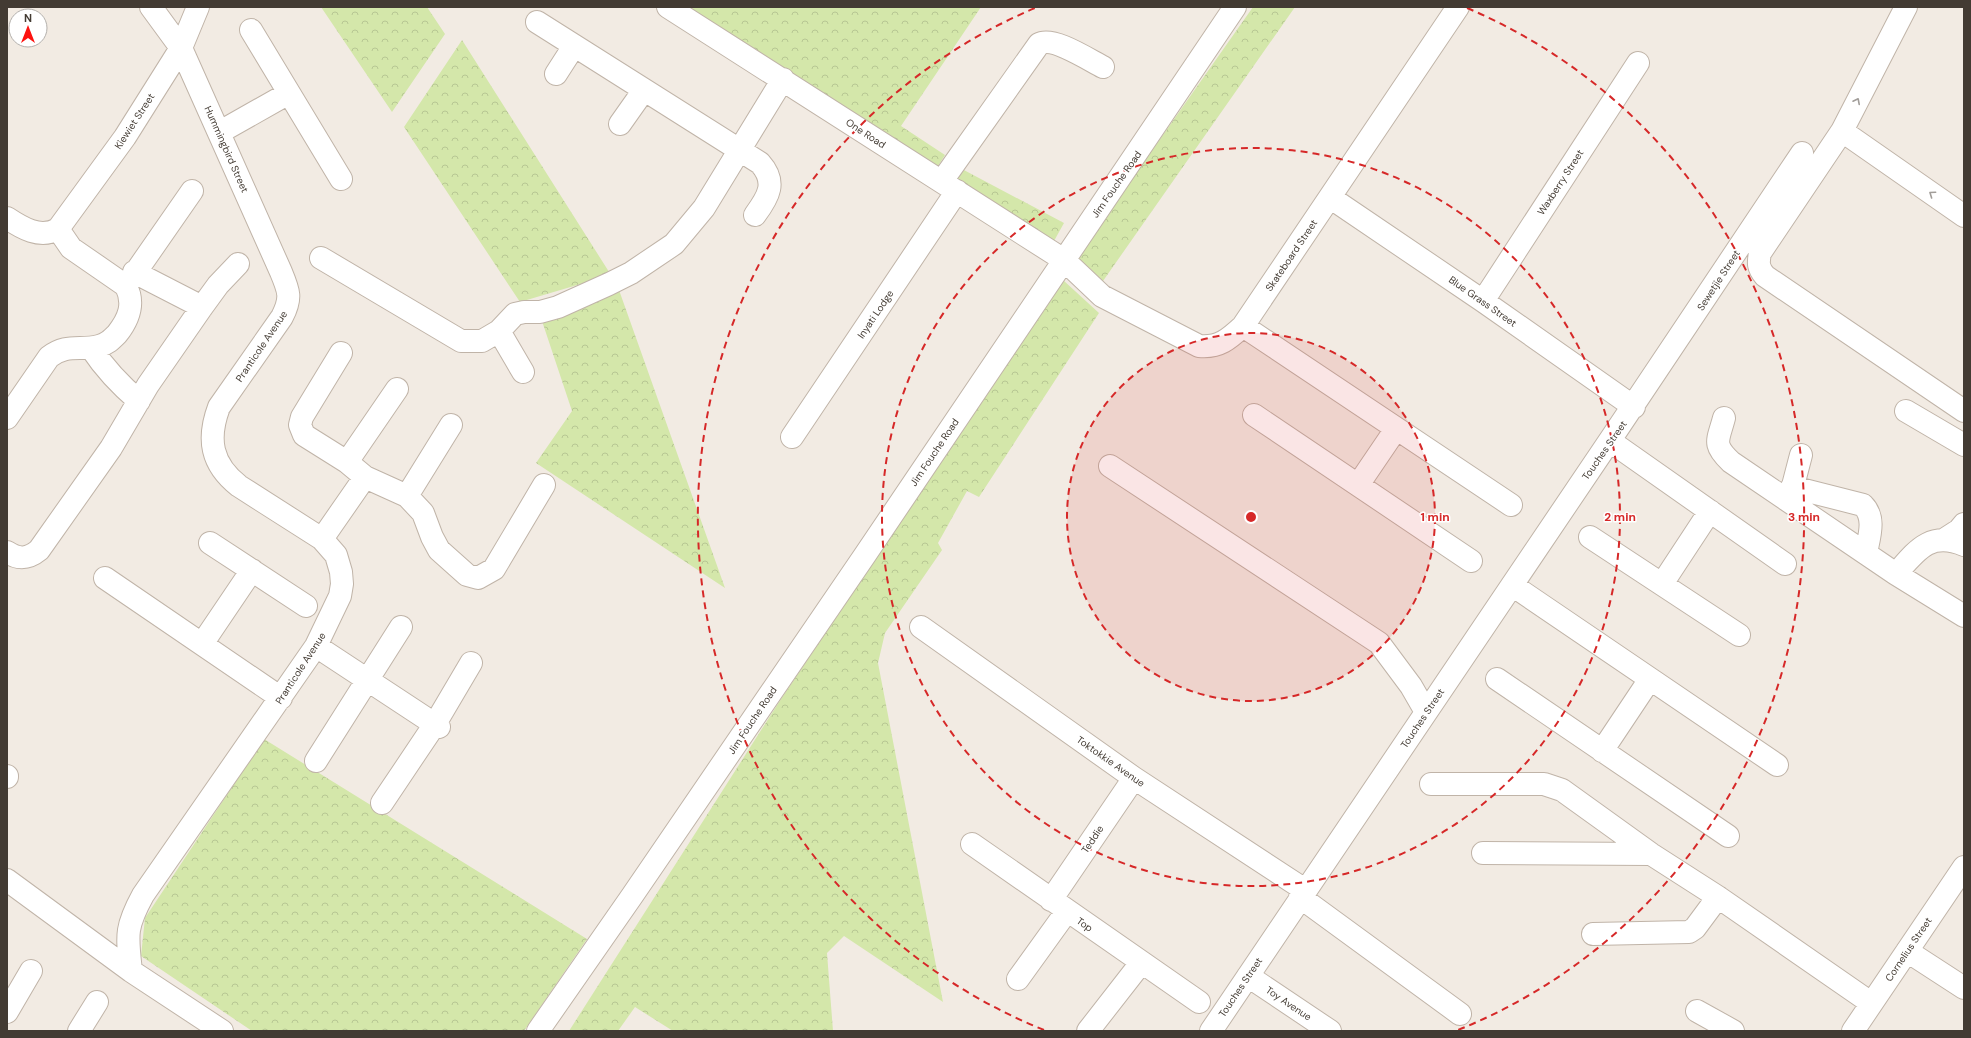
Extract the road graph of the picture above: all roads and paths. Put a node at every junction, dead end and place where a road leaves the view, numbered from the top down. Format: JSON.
{"nodes":[{"id":1,"x":151,"y":7,"type":"edge"},
{"id":2,"x":198,"y":7,"type":"edge"},
{"id":3,"x":668,"y":7,"type":"edge"},
{"id":4,"x":1235,"y":7,"type":"edge"},
{"id":5,"x":1458,"y":7,"type":"edge"},
{"id":6,"x":1906,"y":7,"type":"edge"},
{"id":7,"x":537,"y":22,"type":"dead end"},
{"id":8,"x":251,"y":30,"type":"dead end"},
{"id":9,"x":574,"y":46,"type":"junction"},
{"id":10,"x":181,"y":48,"type":"junction"},
{"id":11,"x":1638,"y":63,"type":"dead end"},
{"id":12,"x":1103,"y":67,"type":"dead end"},
{"id":13,"x":556,"y":74,"type":"dead end"},
{"id":14,"x":783,"y":79,"type":"junction"},
{"id":15,"x":644,"y":90,"type":"junction"},
{"id":16,"x":288,"y":93,"type":"junction"},
{"id":17,"x":620,"y":124,"type":"dead end"},
{"id":18,"x":1842,"y":131,"type":"junction"},
{"id":19,"x":220,"y":132,"type":"junction"},
{"id":20,"x":739,"y":151,"type":"junction"},
{"id":21,"x":1802,"y":153,"type":"dead end"},
{"id":22,"x":341,"y":179,"type":"dead end"},
{"id":23,"x":949,"y":186,"type":"junction"},
{"id":24,"x":192,"y":191,"type":"dead end"},
{"id":25,"x":1331,"y":198,"type":"junction"},
{"id":26,"x":755,"y":215,"type":"dead end"},
{"id":27,"x":1964,"y":216,"type":"edge"},
{"id":28,"x":7,"y":218,"type":"edge"},
{"id":29,"x":58,"y":229,"type":"junction"},
{"id":30,"x":321,"y":258,"type":"dead end"},
{"id":31,"x":1064,"y":260,"type":"junction"},
{"id":32,"x":238,"y":264,"type":"dead end"},
{"id":33,"x":130,"y":279,"type":"junction"},
{"id":34,"x":289,"y":297,"type":"joint"},
{"id":35,"x":1483,"y":301,"type":"junction"},
{"id":36,"x":202,"y":306,"type":"junction"},
{"id":37,"x":1243,"y":326,"type":"junction"},
{"id":38,"x":499,"y":331,"type":"junction"},
{"id":39,"x":92,"y":348,"type":"junction"},
{"id":40,"x":341,"y":354,"type":"dead end"},
{"id":41,"x":523,"y":372,"type":"dead end"},
{"id":42,"x":397,"y":389,"type":"dead end"},
{"id":43,"x":139,"y":401,"type":"junction"},
{"id":44,"x":1634,"y":407,"type":"junction"},
{"id":45,"x":1906,"y":411,"type":"dead end"},
{"id":46,"x":1964,"y":411,"type":"edge"},
{"id":47,"x":1254,"y":415,"type":"dead end"},
{"id":48,"x":7,"y":418,"type":"edge"},
{"id":49,"x":1724,"y":418,"type":"dead end"},
{"id":50,"x":451,"y":425,"type":"dead end"},
{"id":51,"x":1396,"y":428,"type":"junction"},
{"id":52,"x":792,"y":437,"type":"dead end"},
{"id":53,"x":1610,"y":441,"type":"junction"},
{"id":54,"x":1964,"y":445,"type":"edge"},
{"id":55,"x":1801,"y":455,"type":"dead end"},
{"id":56,"x":347,"y":462,"type":"junction"},
{"id":57,"x":1110,"y":466,"type":"dead end"},
{"id":58,"x":365,"y":477,"type":"junction"},
{"id":59,"x":544,"y":485,"type":"dead end"},
{"id":60,"x":1358,"y":485,"type":"junction"},
{"id":61,"x":1790,"y":495,"type":"junction"},
{"id":62,"x":407,"y":496,"type":"junction"},
{"id":63,"x":1511,"y":505,"type":"dead end"},
{"id":64,"x":1710,"y":511,"type":"junction"},
{"id":65,"x":1964,"y":524,"type":"edge"},
{"id":66,"x":1590,"y":537,"type":"dead end"},
{"id":67,"x":322,"y":539,"type":"junction"},
{"id":68,"x":1954,"y":542,"type":"edge"},
{"id":69,"x":210,"y":543,"type":"dead end"},
{"id":70,"x":7,"y":552,"type":"edge"},
{"id":71,"x":1866,"y":553,"type":"junction"},
{"id":72,"x":1471,"y":561,"type":"dead end"},
{"id":73,"x":1785,"y":564,"type":"dead end"},
{"id":74,"x":252,"y":570,"type":"junction"},
{"id":75,"x":1896,"y":574,"type":"junction"},
{"id":76,"x":105,"y":578,"type":"dead end"},
{"id":77,"x":1662,"y":584,"type":"junction"},
{"id":78,"x":1512,"y":585,"type":"junction"},
{"id":79,"x":306,"y":606,"type":"dead end"},
{"id":80,"x":1964,"y":616,"type":"edge"},
{"id":81,"x":401,"y":627,"type":"dead end"},
{"id":82,"x":922,"y":627,"type":"dead end"},
{"id":83,"x":1738,"y":635,"type":"dead end"},
{"id":84,"x":202,"y":644,"type":"junction"},
{"id":85,"x":316,"y":646,"type":"junction"},
{"id":86,"x":471,"y":663,"type":"dead end"},
{"id":87,"x":1650,"y":679,"type":"junction"},
{"id":88,"x":367,"y":680,"type":"junction"},
{"id":89,"x":1497,"y":680,"type":"dead end"},
{"id":90,"x":281,"y":698,"type":"junction"},
{"id":91,"x":1426,"y":712,"type":"junction"},
{"id":92,"x":437,"y":725,"type":"junction"},
{"id":93,"x":1602,"y":751,"type":"junction"},
{"id":94,"x":316,"y":761,"type":"dead end"},
{"id":95,"x":1777,"y":766,"type":"dead end"},
{"id":96,"x":1134,"y":778,"type":"junction"},
{"id":97,"x":1431,"y":784,"type":"dead end"},
{"id":98,"x":382,"y":803,"type":"dead end"},
{"id":99,"x":1728,"y":836,"type":"dead end"},
{"id":100,"x":972,"y":844,"type":"dead end"},
{"id":101,"x":1483,"y":853,"type":"dead end"},
{"id":102,"x":1651,"y":854,"type":"junction"},
{"id":103,"x":1964,"y":867,"type":"edge"},
{"id":104,"x":7,"y":880,"type":"edge"},
{"id":105,"x":1302,"y":894,"type":"junction"},
{"id":106,"x":632,"y":896,"type":"junction"},
{"id":107,"x":1718,"y":897,"type":"junction"},
{"id":108,"x":1059,"y":906,"type":"junction"},
{"id":109,"x":1593,"y":934,"type":"dead end"},
{"id":110,"x":1907,"y":950,"type":"junction"},
{"id":111,"x":1141,"y":962,"type":"junction"},
{"id":112,"x":31,"y":971,"type":"dead end"},
{"id":113,"x":131,"y":971,"type":"junction"},
{"id":114,"x":1248,"y":976,"type":"junction"},
{"id":115,"x":1018,"y":979,"type":"dead end"},
{"id":116,"x":1964,"y":988,"type":"edge"},
{"id":117,"x":97,"y":1002,"type":"dead end"},
{"id":118,"x":1199,"y":1002,"type":"dead end"},
{"id":119,"x":1872,"y":1003,"type":"junction"},
{"id":120,"x":1697,"y":1011,"type":"dead end"},
{"id":121,"x":7,"y":1012,"type":"edge"},
{"id":122,"x":1460,"y":1014,"type":"dead end"},
{"id":123,"x":209,"y":1027,"type":"edge"},
{"id":124,"x":78,"y":1031,"type":"edge"},
{"id":125,"x":538,"y":1031,"type":"edge"},
{"id":126,"x":552,"y":1031,"type":"edge"},
{"id":127,"x":1088,"y":1031,"type":"edge"},
{"id":128,"x":1211,"y":1031,"type":"edge"},
{"id":129,"x":1330,"y":1031,"type":"edge"},
{"id":130,"x":1733,"y":1031,"type":"edge"},
{"id":131,"x":1853,"y":1031,"type":"edge"}],
"edges":[{"from":1,"to":10,"type":"street","name":"Hummingbird Street"},
{"from":2,"to":10,"type":"street","name":"Kiewiet Street"},
{"from":3,"to":14,"type":"street","name":"One Road"},
{"from":4,"to":31,"type":"street","name":"Jim Fouche Road"},
{"from":5,"to":25,"type":"street","name":"Skateboard Street"},
{"from":18,"to":6,"type":"street","one_way":true},
{"from":7,"to":9,"type":"street"},
{"from":8,"to":16,"type":"street"},
{"from":9,"to":13,"type":"street"},
{"from":9,"to":15,"type":"street"},
{"from":10,"to":19,"type":"street","name":"Hummingbird Street"},
{"from":10,"to":29,"type":"street","name":"Kiewiet Street"},
{"from":11,"to":35,"type":"street","name":"Waxberry Street"},
{"from":12,"to":23,"type":"street","name":"Inyati Lodge"},
{"from":14,"to":20,"type":"street"},
{"from":14,"to":23,"type":"street","name":"One Road"},
{"from":15,"to":17,"type":"street"},
{"from":15,"to":20,"type":"street"},
{"from":16,"to":19,"type":"street"},
{"from":16,"to":22,"type":"street"},
{"from":27,"to":18,"type":"street","one_way":true},
{"from":18,"to":46,"type":"street"},
{"from":19,"to":34,"type":"street","name":"Hummingbird Street"},
{"from":20,"to":26,"type":"street"},
{"from":20,"to":38,"type":"street"},
{"from":21,"to":44,"type":"street","name":"Sewetjie Street"},
{"from":23,"to":31,"type":"street","name":"One Road"},
{"from":23,"to":52,"type":"street","name":"Inyati Lodge"},
{"from":24,"to":33,"type":"street"},
{"from":25,"to":35,"type":"street","name":"Blue Grass Street"},
{"from":25,"to":37,"type":"street","name":"Skateboard Street"},
{"from":28,"to":29,"type":"street"},
{"from":29,"to":33,"type":"street"},
{"from":30,"to":38,"type":"street"},
{"from":31,"to":37,"type":"street","name":"Skateboard Street"},
{"from":31,"to":106,"type":"street","name":"Jim Fouche Road"},
{"from":32,"to":36,"type":"street"},
{"from":33,"to":36,"type":"street"},
{"from":33,"to":39,"type":"street"},
{"from":34,"to":67,"type":"street","name":"Pranticole Avenue"},
{"from":35,"to":44,"type":"street","name":"Blue Grass Street"},
{"from":36,"to":43,"type":"street"},
{"from":37,"to":51,"type":"street"},
{"from":38,"to":41,"type":"street"},
{"from":39,"to":43,"type":"street"},
{"from":39,"to":48,"type":"street"},
{"from":40,"to":56,"type":"street"},
{"from":42,"to":56,"type":"street"},
{"from":43,"to":70,"type":"street"},
{"from":44,"to":53,"type":"street","name":"Touches Street"},
{"from":45,"to":54,"type":"street"},
{"from":47,"to":60,"type":"street"},
{"from":49,"to":61,"type":"street"},
{"from":50,"to":62,"type":"street"},
{"from":51,"to":60,"type":"street"},
{"from":51,"to":63,"type":"street"},
{"from":53,"to":64,"type":"street"},
{"from":53,"to":78,"type":"street","name":"Touches Street"},
{"from":55,"to":61,"type":"street"},
{"from":56,"to":58,"type":"street"},
{"from":57,"to":91,"type":"street"},
{"from":58,"to":62,"type":"street"},
{"from":58,"to":67,"type":"street"},
{"from":59,"to":62,"type":"street"},
{"from":60,"to":72,"type":"street"},
{"from":61,"to":71,"type":"street"},
{"from":61,"to":71,"type":"street"},
{"from":64,"to":73,"type":"street"},
{"from":64,"to":77,"type":"street"},
{"from":65,"to":68,"type":"street"},
{"from":66,"to":77,"type":"street"},
{"from":67,"to":85,"type":"street","name":"Pranticole Avenue"},
{"from":68,"to":75,"type":"street"},
{"from":69,"to":74,"type":"street"},
{"from":71,"to":75,"type":"street"},
{"from":74,"to":79,"type":"street"},
{"from":74,"to":84,"type":"street"},
{"from":75,"to":80,"type":"street"},
{"from":76,"to":84,"type":"street"},
{"from":77,"to":83,"type":"street"},
{"from":78,"to":87,"type":"street"},
{"from":78,"to":91,"type":"street","name":"Touches Street"},
{"from":81,"to":88,"type":"street"},
{"from":82,"to":96,"type":"street","name":"Toktokkie Avenue"},
{"from":84,"to":90,"type":"street"},
{"from":85,"to":88,"type":"street"},
{"from":85,"to":90,"type":"street","name":"Pranticole Avenue"},
{"from":86,"to":92,"type":"street"},
{"from":87,"to":93,"type":"street"},
{"from":87,"to":95,"type":"street"},
{"from":88,"to":92,"type":"street"},
{"from":88,"to":94,"type":"street"},
{"from":89,"to":93,"type":"street"},
{"from":90,"to":113,"type":"street","name":"Pranticole Avenue"},
{"from":91,"to":105,"type":"street","name":"Touches Street"},
{"from":92,"to":98,"type":"street"},
{"from":93,"to":99,"type":"street"},
{"from":96,"to":105,"type":"street","name":"Toktokkie Avenue"},
{"from":96,"to":108,"type":"street","name":"Teddie"},
{"from":97,"to":102,"type":"street"},
{"from":100,"to":108,"type":"street","name":"Top"},
{"from":101,"to":102,"type":"street"},
{"from":102,"to":107,"type":"street"},
{"from":103,"to":110,"type":"street","name":"Cornelius Street"},
{"from":104,"to":113,"type":"street"},
{"from":105,"to":114,"type":"street","name":"Touches Street"},
{"from":105,"to":122,"type":"street","name":"Toktokkie Avenue"},
{"from":106,"to":125,"type":"street","name":"Jim Fouche Road"},
{"from":106,"to":126,"type":"street","name":"Jim Fouche Road"},
{"from":107,"to":109,"type":"street"},
{"from":107,"to":119,"type":"street"},
{"from":108,"to":111,"type":"street","name":"Top"},
{"from":108,"to":115,"type":"street","name":"Teddie"},
{"from":110,"to":116,"type":"street"},
{"from":110,"to":119,"type":"street","name":"Cornelius Street"},
{"from":111,"to":118,"type":"street","name":"Top"},
{"from":111,"to":127,"type":"street"},
{"from":112,"to":121,"type":"street"},
{"from":113,"to":123,"type":"street"},
{"from":114,"to":128,"type":"street","name":"Touches Street"},
{"from":114,"to":129,"type":"street","name":"Toy Avenue"},
{"from":117,"to":124,"type":"street"},
{"from":119,"to":131,"type":"street","name":"Cornelius Street"},
{"from":120,"to":130,"type":"street"}]}
